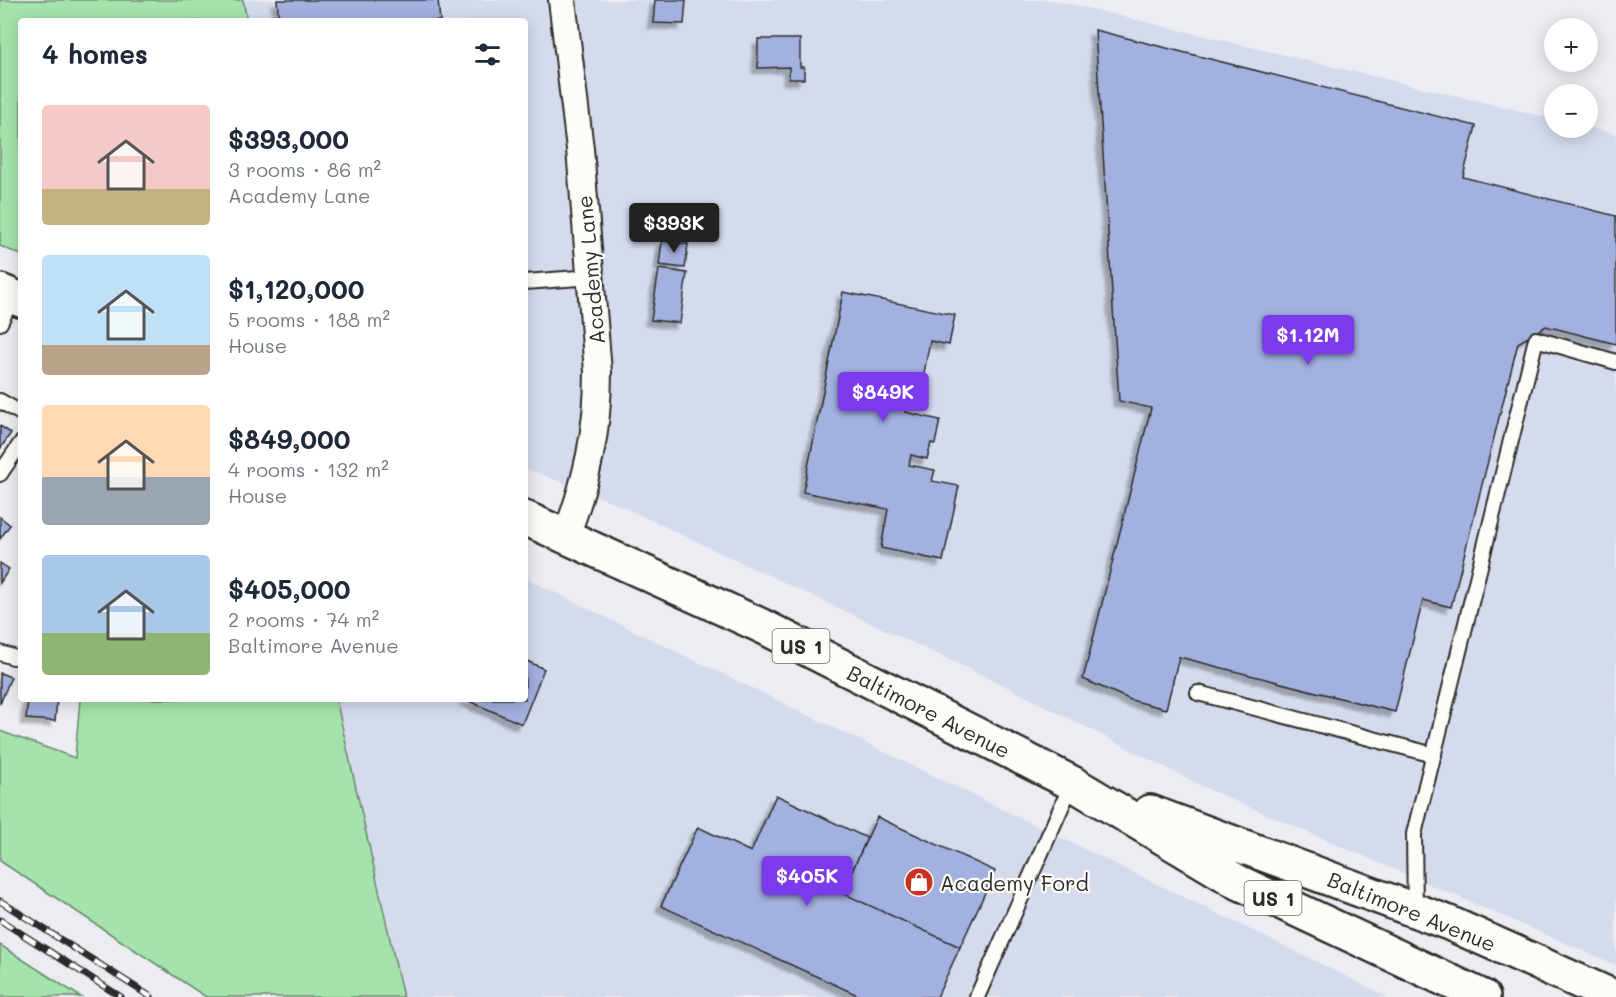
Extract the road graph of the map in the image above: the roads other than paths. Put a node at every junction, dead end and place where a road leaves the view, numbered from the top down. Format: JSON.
{"nodes":[{"id":1,"x":562,"y":0,"type":"edge"},
{"id":2,"x":592,"y":277,"type":"junction"},
{"id":3,"x":528,"y":282,"type":"edge"},
{"id":4,"x":1616,"y":362,"type":"edge"},
{"id":5,"x":0,"y":401,"type":"edge"},
{"id":6,"x":18,"y":411,"type":"edge"},
{"id":7,"x":18,"y":447,"type":"edge"},
{"id":8,"x":0,"y":474,"type":"edge"},
{"id":9,"x":528,"y":519,"type":"edge"},
{"id":10,"x":566,"y":536,"type":"junction"},
{"id":11,"x":1198,"y":693,"type":"dead end"},
{"id":12,"x":1434,"y":755,"type":"junction"},
{"id":13,"x":1072,"y":783,"type":"junction"},
{"id":14,"x":1415,"y":910,"type":"junction"},
{"id":15,"x":977,"y":997,"type":"edge"},
{"id":16,"x":1483,"y":997,"type":"edge"},
{"id":17,"x":1614,"y":997,"type":"edge"}],
"edges":[{"from":1,"to":2,"type":"street","name":"Academy Lane"},
{"from":2,"to":3,"type":"lane"},
{"from":2,"to":10,"type":"street","name":"Academy Lane"},
{"from":4,"to":12,"type":"lane"},
{"from":5,"to":6,"type":"lane"},
{"from":7,"to":8,"type":"lane"},
{"from":9,"to":10,"type":"main road","name":"Baltimore Avenue","number":"US 1"},
{"from":10,"to":13,"type":"main road","name":"Baltimore Avenue","number":"US 1"},
{"from":11,"to":12,"type":"lane"},
{"from":12,"to":14,"type":"lane"},
{"from":13,"to":14,"type":"main road","name":"Baltimore Avenue","number":"US 1"},
{"from":13,"to":15,"type":"lane"},
{"from":13,"to":16,"type":"main road","name":"Baltimore Avenue","number":"US 1"},
{"from":14,"to":17,"type":"main road","name":"Baltimore Avenue","number":"US 1"}]}
